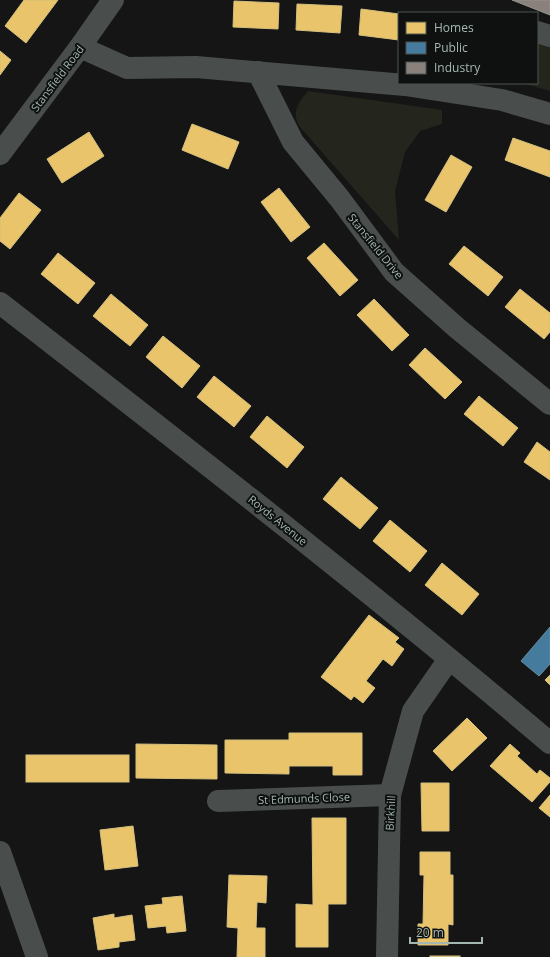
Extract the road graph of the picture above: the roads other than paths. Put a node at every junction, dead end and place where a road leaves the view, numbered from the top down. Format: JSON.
{"nodes":[{"id":1,"x":113,"y":0,"type":"edge"},
{"id":2,"x":538,"y":32,"type":"edge"},
{"id":3,"x":550,"y":36,"type":"edge"},
{"id":4,"x":80,"y":47,"type":"junction"},
{"id":5,"x":258,"y":72,"type":"junction"},
{"id":6,"x":488,"y":90,"type":"edge"},
{"id":7,"x":550,"y":114,"type":"edge"},
{"id":8,"x":0,"y":154,"type":"edge"},
{"id":9,"x":0,"y":303,"type":"edge"},
{"id":10,"x":550,"y":404,"type":"edge"},
{"id":11,"x":450,"y":659,"type":"junction"},
{"id":12,"x":550,"y":743,"type":"edge"},
{"id":13,"x":390,"y":795,"type":"junction"},
{"id":14,"x":218,"y":801,"type":"dead end"},
{"id":15,"x":0,"y":852,"type":"edge"},
{"id":16,"x":37,"y":957,"type":"edge"},
{"id":17,"x":387,"y":957,"type":"edge"}],
"edges":[{"from":1,"to":4,"type":"street","name":"Stansfield Road"},
{"from":2,"to":3,"type":"street"},
{"from":4,"to":5,"type":"street"},
{"from":4,"to":8,"type":"street","name":"Stansfield Road"},
{"from":5,"to":6,"type":"street"},
{"from":5,"to":10,"type":"street","name":"Stansfield Drive"},
{"from":6,"to":7,"type":"street"},
{"from":9,"to":11,"type":"street","name":"Royds Avenue"},
{"from":11,"to":12,"type":"street","name":"Royds Avenue"},
{"from":11,"to":13,"type":"street","name":"Birkhill"},
{"from":13,"to":14,"type":"street","name":"St Edmunds Close"},
{"from":13,"to":17,"type":"street","name":"Birkhill"},
{"from":15,"to":16,"type":"street"}]}
